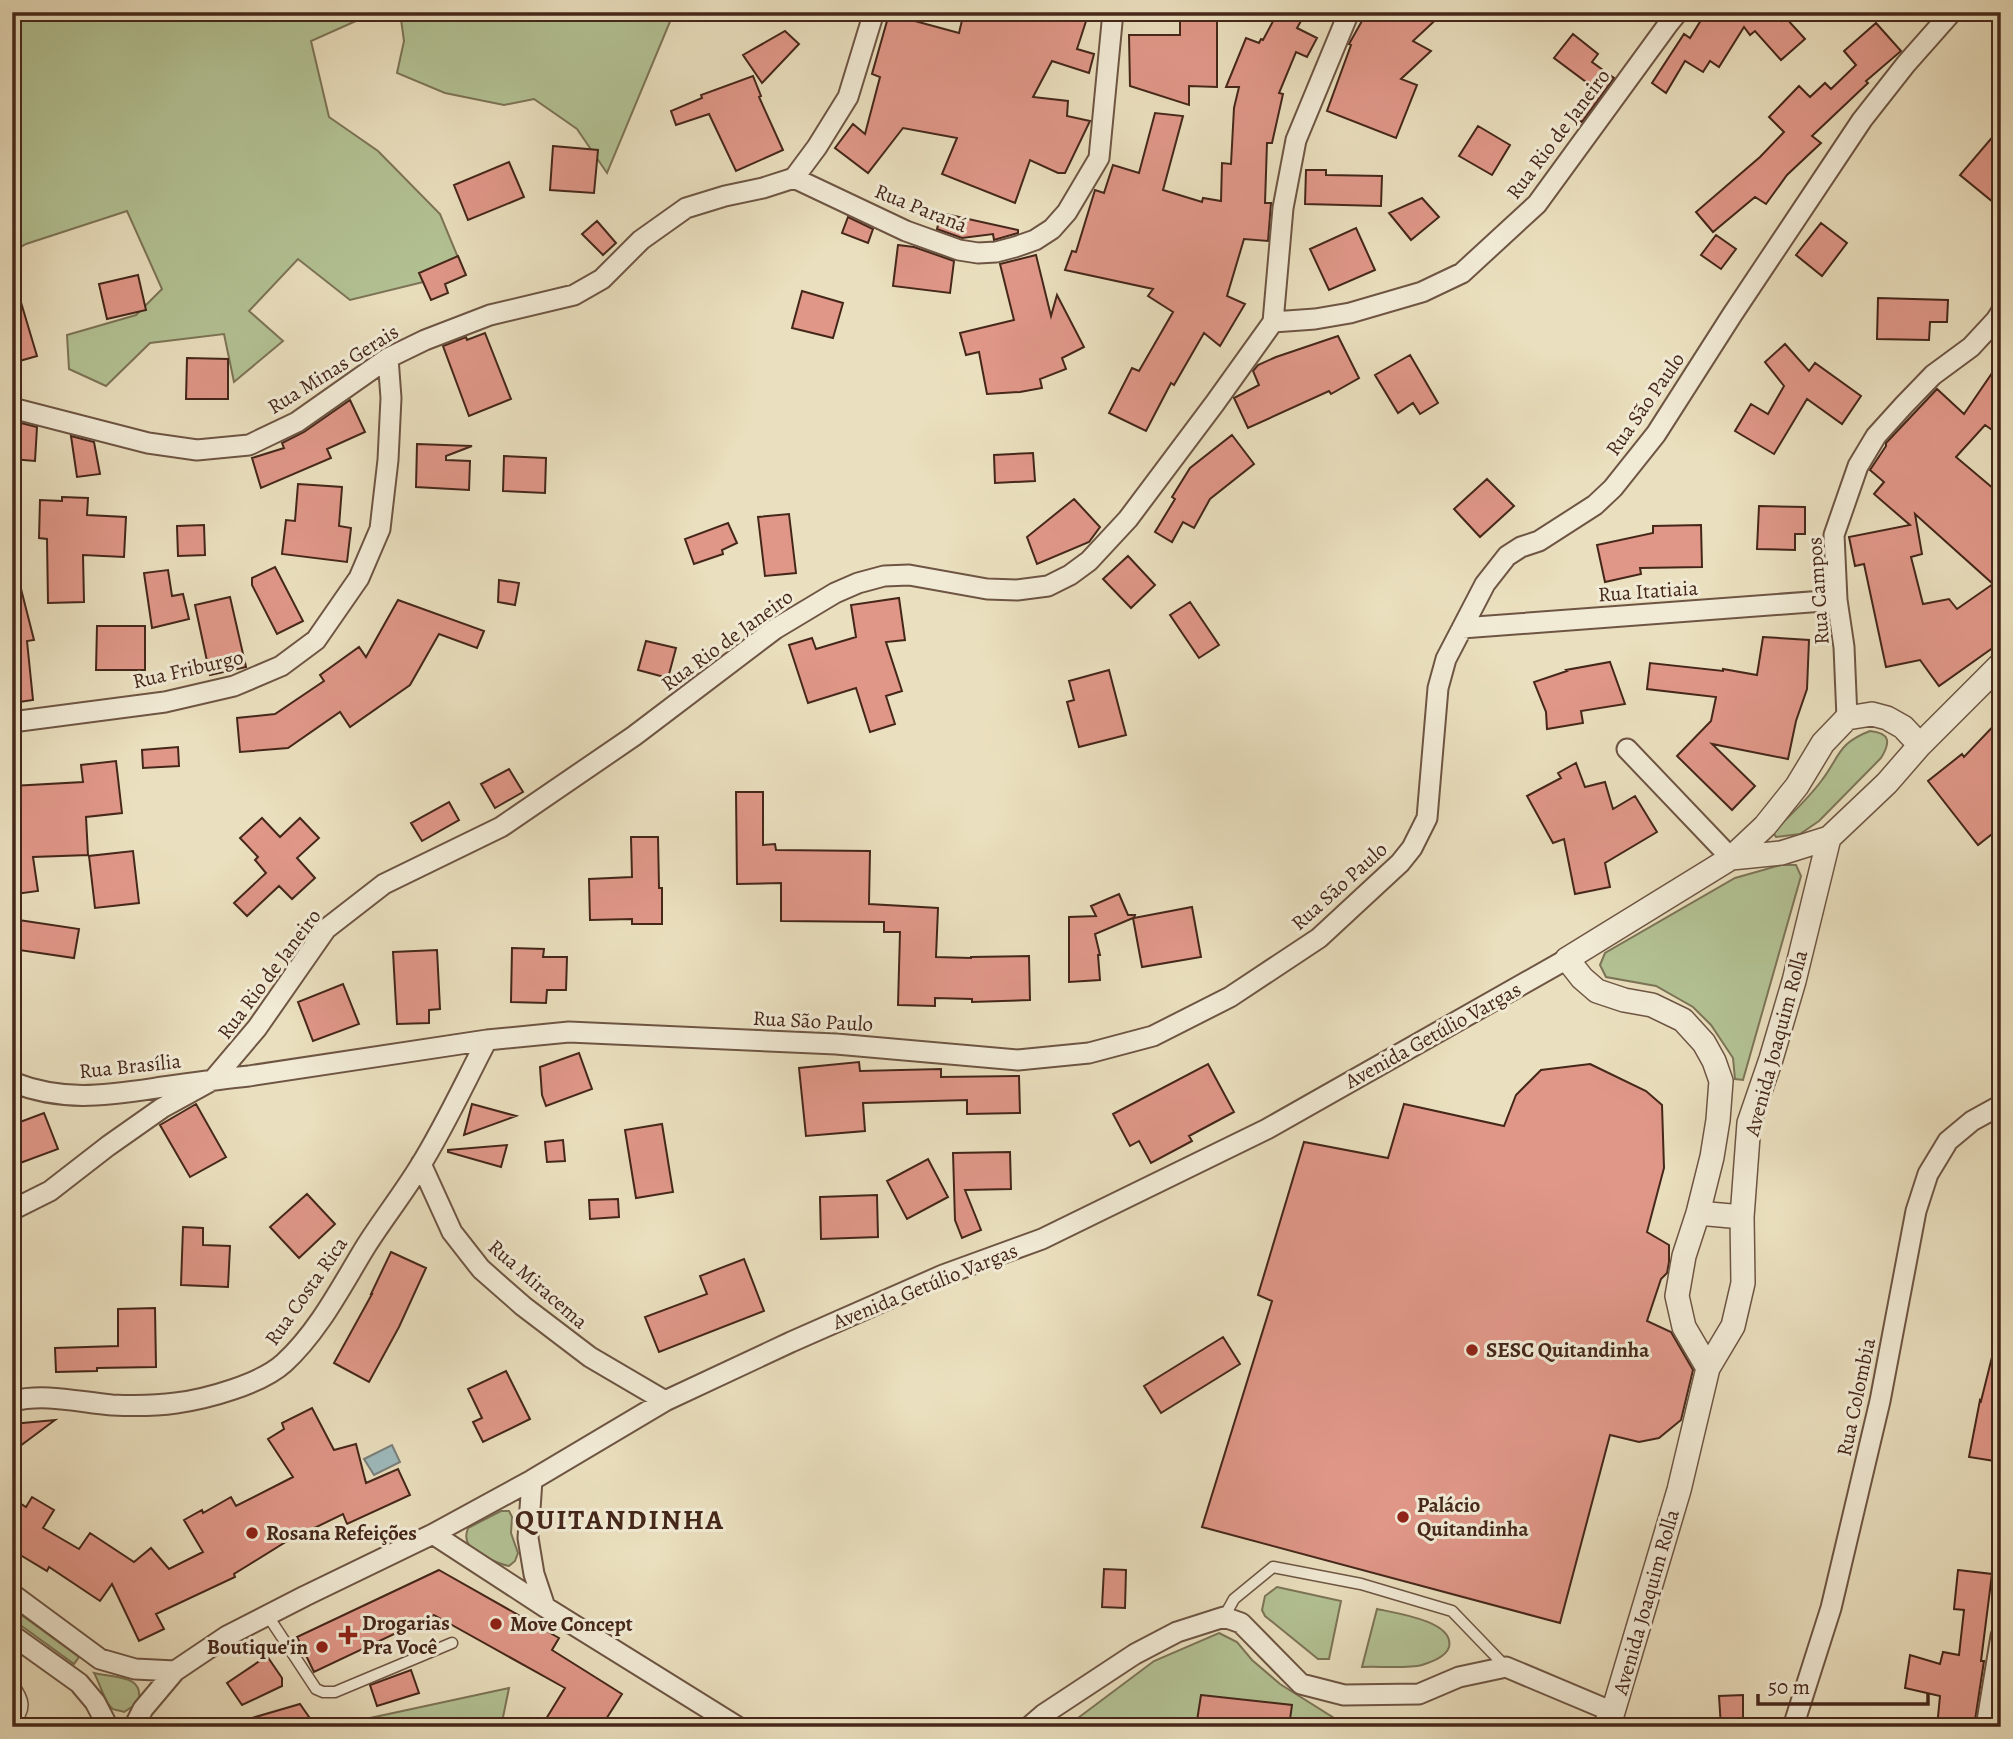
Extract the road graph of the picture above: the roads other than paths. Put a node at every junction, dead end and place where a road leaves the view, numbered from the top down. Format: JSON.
{"nodes":[{"id":1,"x":874,"y":12,"type":"edge"},
{"id":2,"x":1113,"y":12,"type":"edge"},
{"id":3,"x":1349,"y":12,"type":"edge"},
{"id":4,"x":1951,"y":12,"type":"edge"},
{"id":5,"x":1669,"y":16,"type":"edge"},
{"id":6,"x":793,"y":178,"type":"junction"},
{"id":7,"x":2001,"y":312,"type":"edge"},
{"id":8,"x":1273,"y":321,"type":"junction"},
{"id":9,"x":388,"y":358,"type":"junction"},
{"id":10,"x":12,"y":408,"type":"edge"},
{"id":11,"x":1837,"y":600,"type":"junction"},
{"id":12,"x":1462,"y":628,"type":"junction"},
{"id":13,"x":2001,"y":664,"type":"edge"},
{"id":14,"x":1847,"y":719,"type":"junction"},
{"id":15,"x":12,"y":722,"type":"edge"},
{"id":16,"x":1920,"y":745,"type":"junction"},
{"id":17,"x":1628,"y":748,"type":"dead end"},
{"id":18,"x":1829,"y":838,"type":"junction"},
{"id":19,"x":1731,"y":858,"type":"junction"},
{"id":20,"x":1567,"y":959,"type":"junction"},
{"id":21,"x":486,"y":1040,"type":"junction"},
{"id":22,"x":213,"y":1080,"type":"junction"},
{"id":23,"x":12,"y":1082,"type":"edge"},
{"id":24,"x":2001,"y":1105,"type":"edge"},
{"id":25,"x":1718,"y":1120,"type":"junction"},
{"id":26,"x":1749,"y":1123,"type":"junction"},
{"id":27,"x":421,"y":1164,"type":"junction"},
{"id":28,"x":12,"y":1210,"type":"edge"},
{"id":29,"x":1698,"y":1213,"type":"junction"},
{"id":30,"x":1742,"y":1217,"type":"junction"},
{"id":31,"x":1708,"y":1368,"type":"junction"},
{"id":32,"x":12,"y":1401,"type":"edge"},
{"id":33,"x":665,"y":1402,"type":"junction"},
{"id":34,"x":532,"y":1480,"type":"junction"},
{"id":35,"x":433,"y":1534,"type":"junction"},
{"id":36,"x":12,"y":1594,"type":"edge"},
{"id":37,"x":545,"y":1607,"type":"junction"},
{"id":38,"x":268,"y":1616,"type":"junction"},
{"id":39,"x":1224,"y":1616,"type":"junction"},
{"id":40,"x":12,"y":1635,"type":"edge"},
{"id":41,"x":2001,"y":1636,"type":"edge"},
{"id":42,"x":452,"y":1643,"type":"dead end"},
{"id":43,"x":100,"y":1659,"type":"junction"},
{"id":44,"x":1506,"y":1667,"type":"junction"},
{"id":45,"x":175,"y":1671,"type":"junction"},
{"id":46,"x":12,"y":1683,"type":"edge"},
{"id":47,"x":79,"y":1683,"type":"junction"},
{"id":48,"x":1611,"y":1722,"type":"edge"},
{"id":49,"x":12,"y":1726,"type":"edge"},
{"id":50,"x":108,"y":1727,"type":"edge"},
{"id":51,"x":134,"y":1727,"type":"edge"},
{"id":52,"x":738,"y":1727,"type":"edge"},
{"id":53,"x":1029,"y":1727,"type":"edge"},
{"id":54,"x":1793,"y":1727,"type":"edge"},
{"id":55,"x":1986,"y":1727,"type":"edge"}],
"edges":[{"from":1,"to":6,"type":"street"},
{"from":2,"to":6,"type":"street","name":"Rua Paraná"},
{"from":3,"to":8,"type":"street"},
{"from":4,"to":12,"type":"street","name":"Rua São Paulo"},
{"from":5,"to":8,"type":"street","name":"Rua Rio de Janeiro"},
{"from":6,"to":9,"type":"street","name":"Rua Minas Gerais"},
{"from":7,"to":11,"type":"street","name":"Rua Campos"},
{"from":8,"to":22,"type":"street","name":"Rua Rio de Janeiro"},
{"from":9,"to":10,"type":"street","name":"Rua Minas Gerais"},
{"from":9,"to":15,"type":"street","name":"Rua Friburgo"},
{"from":11,"to":12,"type":"street","name":"Rua Itatiaia"},
{"from":11,"to":14,"type":"street","name":"Rua Campos"},
{"from":12,"to":21,"type":"street","name":"Rua São Paulo"},
{"from":13,"to":16,"type":"street","name":"Avenida Getúlio Vargas"},
{"from":14,"to":16,"type":"street"},
{"from":14,"to":19,"type":"street","name":"Avenida Getúlio Vargas"},
{"from":16,"to":18,"type":"street","name":"Avenida Getúlio Vargas"},
{"from":17,"to":19,"type":"street"},
{"from":18,"to":19,"type":"street","name":"Avenida Getúlio Vargas"},
{"from":18,"to":26,"type":"street","name":"Avenida Joaquim Rolla"},
{"from":19,"to":20,"type":"street","name":"Avenida Getúlio Vargas"},
{"from":20,"to":25,"type":"street","name":"Avenida Joaquim Rolla"},
{"from":20,"to":33,"type":"street","name":"Avenida Getúlio Vargas"},
{"from":21,"to":22,"type":"street","name":"Rua São Paulo"},
{"from":21,"to":27,"type":"street","name":"Rua Costa Rica"},
{"from":22,"to":23,"type":"street","name":"Rua Brasília"},
{"from":22,"to":28,"type":"street","name":"Rua Rio de Janeiro"},
{"from":24,"to":54,"type":"street","name":"Rua Colombia"},
{"from":25,"to":26,"type":"street"},
{"from":25,"to":29,"type":"street","name":"Avenida Joaquim Rolla"},
{"from":26,"to":30,"type":"street","name":"Avenida Joaquim Rolla"},
{"from":27,"to":32,"type":"street","name":"Rua Costa Rica"},
{"from":27,"to":33,"type":"street","name":"Rua Miracema"},
{"from":29,"to":30,"type":"street"},
{"from":29,"to":31,"type":"street","name":"Avenida Joaquim Rolla"},
{"from":30,"to":31,"type":"street","name":"Avenida Joaquim Rolla"},
{"from":31,"to":48,"type":"street","name":"Avenida Joaquim Rolla"},
{"from":33,"to":34,"type":"street","name":"Avenida Getúlio Vargas"},
{"from":34,"to":35,"type":"street","name":"Avenida Getúlio Vargas"},
{"from":34,"to":37,"type":"street"},
{"from":35,"to":37,"type":"street"},
{"from":35,"to":38,"type":"street","name":"Avenida Getúlio Vargas"},
{"from":36,"to":43,"type":"street"},
{"from":37,"to":52,"type":"street"},
{"from":38,"to":42,"type":"lane"},
{"from":38,"to":45,"type":"street","name":"Avenida Getúlio Vargas"},
{"from":39,"to":44,"type":"street"},
{"from":39,"to":44,"type":"lane"},
{"from":39,"to":53,"type":"street"},
{"from":40,"to":47,"type":"street"},
{"from":41,"to":55,"type":"street"},
{"from":43,"to":45,"type":"street"},
{"from":43,"to":47,"type":"street"},
{"from":44,"to":48,"type":"street"},
{"from":45,"to":51,"type":"street","name":"Avenida Getúlio Vargas"},
{"from":46,"to":49,"type":"lane"},
{"from":47,"to":50,"type":"street"}]}
